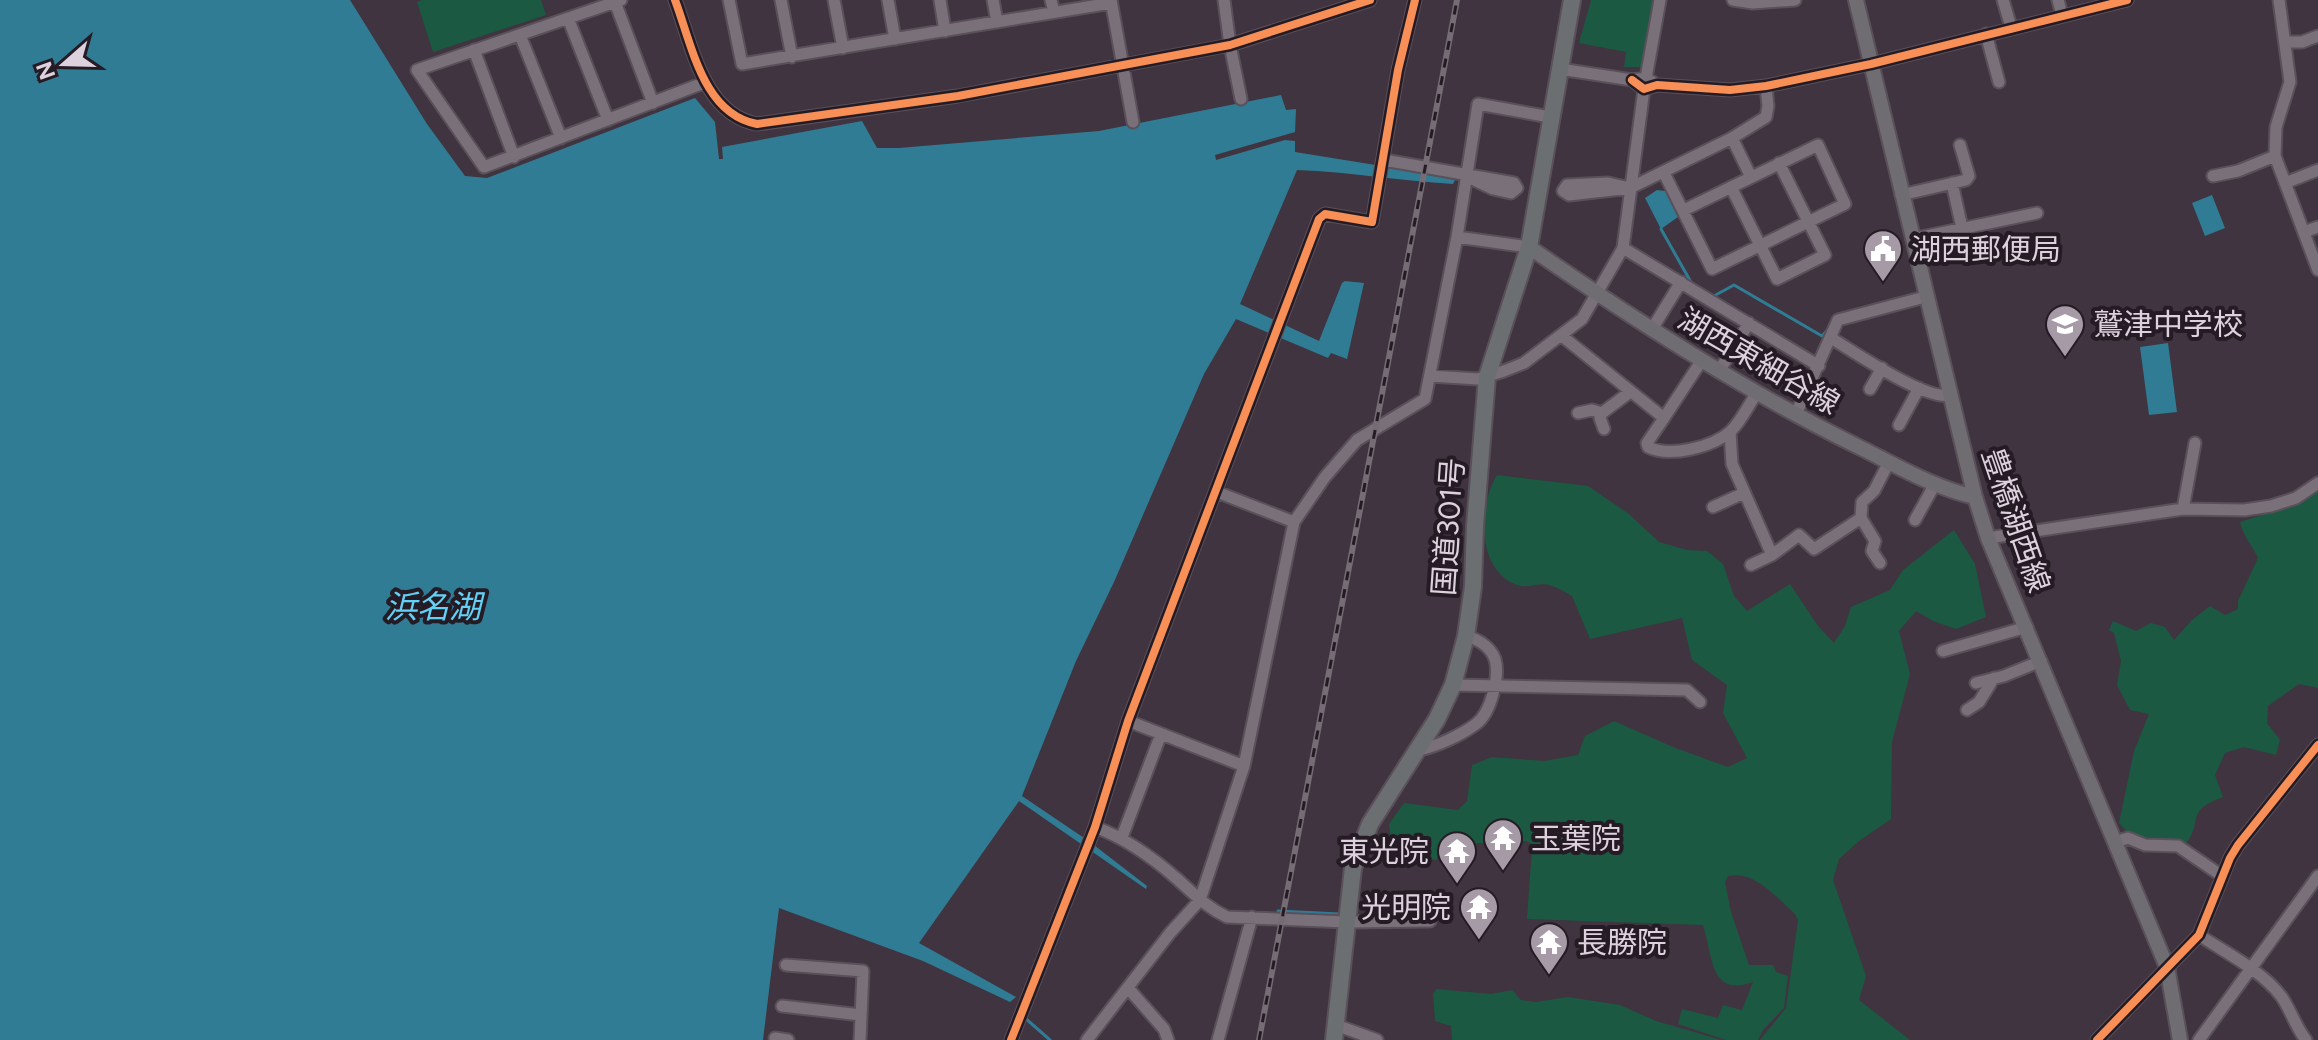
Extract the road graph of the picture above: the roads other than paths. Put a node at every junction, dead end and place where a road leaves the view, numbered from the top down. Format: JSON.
{"nodes":[{"id":1,"x":675,"y":0,"type":"edge"},
{"id":2,"x":729,"y":0,"type":"edge"},
{"id":3,"x":781,"y":0,"type":"edge"},
{"id":4,"x":834,"y":0,"type":"edge"},
{"id":5,"x":888,"y":0,"type":"edge"},
{"id":6,"x":940,"y":0,"type":"edge"},
{"id":7,"x":993,"y":0,"type":"edge"},
{"id":8,"x":1224,"y":0,"type":"edge"},
{"id":9,"x":1370,"y":0,"type":"edge"},
{"id":10,"x":1415,"y":0,"type":"edge"},
{"id":11,"x":1572,"y":0,"type":"edge"},
{"id":12,"x":1660,"y":0,"type":"edge"},
{"id":13,"x":1733,"y":0,"type":"edge"},
{"id":14,"x":1795,"y":0,"type":"edge"},
{"id":15,"x":1856,"y":0,"type":"edge"},
{"id":16,"x":2003,"y":0,"type":"edge"},
{"id":17,"x":2058,"y":0,"type":"edge"},
{"id":18,"x":2127,"y":0,"type":"edge"},
{"id":19,"x":2279,"y":0,"type":"edge"},
{"id":20,"x":618,"y":1,"type":"edge"},
{"id":21,"x":1111,"y":1,"type":"edge"},
{"id":22,"x":1753,"y":2,"type":"edge"},
{"id":23,"x":1052,"y":6,"type":"edge"},
{"id":24,"x":2062,"y":15,"type":"junction"},
{"id":25,"x":568,"y":18,"type":"junction"},
{"id":26,"x":997,"y":22,"type":"junction"},
{"id":27,"x":2011,"y":27,"type":"junction"},
{"id":28,"x":945,"y":31,"type":"junction"},
{"id":29,"x":1986,"y":34,"type":"junction"},
{"id":30,"x":520,"y":35,"type":"junction"},
{"id":31,"x":2318,"y":36,"type":"edge"},
{"id":32,"x":895,"y":39,"type":"junction"},
{"id":33,"x":2286,"y":42,"type":"junction"},
{"id":34,"x":1230,"y":45,"type":"junction"},
{"id":35,"x":843,"y":48,"type":"junction"},
{"id":36,"x":474,"y":50,"type":"junction"},
{"id":37,"x":792,"y":57,"type":"junction"},
{"id":38,"x":1871,"y":64,"type":"junction"},
{"id":39,"x":1124,"y":66,"type":"junction"},
{"id":40,"x":1560,"y":69,"type":"junction"},
{"id":41,"x":706,"y":82,"type":"junction"},
{"id":42,"x":1999,"y":82,"type":"dead end"},
{"id":43,"x":1645,"y":83,"type":"junction"},
{"id":44,"x":1766,"y":86,"type":"junction"},
{"id":45,"x":1241,"y":99,"type":"dead end"},
{"id":46,"x":653,"y":103,"type":"junction"},
{"id":47,"x":1550,"y":117,"type":"junction"},
{"id":48,"x":608,"y":120,"type":"junction"},
{"id":49,"x":1133,"y":122,"type":"dead end"},
{"id":50,"x":561,"y":138,"type":"junction"},
{"id":51,"x":1732,"y":138,"type":"junction"},
{"id":52,"x":1960,"y":145,"type":"dead end"},
{"id":53,"x":2275,"y":156,"type":"junction"},
{"id":54,"x":514,"y":157,"type":"junction"},
{"id":55,"x":1384,"y":160,"type":"junction"},
{"id":56,"x":1779,"y":163,"type":"junction"},
{"id":57,"x":2318,"y":170,"type":"edge"},
{"id":58,"x":1664,"y":173,"type":"junction"},
{"id":59,"x":1466,"y":176,"type":"junction"},
{"id":60,"x":2213,"y":176,"type":"dead end"},
{"id":61,"x":1751,"y":177,"type":"junction"},
{"id":62,"x":1952,"y":183,"type":"junction"},
{"id":63,"x":2285,"y":183,"type":"junction"},
{"id":64,"x":1731,"y":187,"type":"junction"},
{"id":65,"x":1630,"y":188,"type":"junction"},
{"id":66,"x":1901,"y":195,"type":"junction"},
{"id":67,"x":1684,"y":210,"type":"junction"},
{"id":68,"x":2037,"y":213,"type":"dead end"},
{"id":69,"x":1808,"y":223,"type":"junction"},
{"id":70,"x":2318,"y":227,"type":"edge"},
{"id":71,"x":1962,"y":228,"type":"junction"},
{"id":72,"x":2304,"y":232,"type":"junction"},
{"id":73,"x":1457,"y":237,"type":"junction"},
{"id":74,"x":1912,"y":239,"type":"junction"},
{"id":75,"x":1760,"y":245,"type":"junction"},
{"id":76,"x":1529,"y":247,"type":"junction"},
{"id":77,"x":1623,"y":248,"type":"junction"},
{"id":78,"x":2318,"y":270,"type":"edge"},
{"id":79,"x":1681,"y":282,"type":"junction"},
{"id":80,"x":1596,"y":293,"type":"junction"},
{"id":81,"x":1925,"y":297,"type":"junction"},
{"id":82,"x":1749,"y":323,"type":"junction"},
{"id":83,"x":1652,"y":329,"type":"junction"},
{"id":84,"x":1562,"y":336,"type":"junction"},
{"id":85,"x":1831,"y":338,"type":"junction"},
{"id":86,"x":1702,"y":360,"type":"junction"},
{"id":87,"x":1819,"y":366,"type":"junction"},
{"id":88,"x":1882,"y":368,"type":"junction"},
{"id":89,"x":1719,"y":371,"type":"junction"},
{"id":90,"x":1430,"y":376,"type":"junction"},
{"id":91,"x":1487,"y":377,"type":"junction"},
{"id":92,"x":1919,"y":388,"type":"junction"},
{"id":93,"x":1870,"y":389,"type":"dead end"},
{"id":94,"x":1630,"y":392,"type":"junction"},
{"id":95,"x":1756,"y":394,"type":"junction"},
{"id":96,"x":1950,"y":395,"type":"junction"},
{"id":97,"x":1578,"y":413,"type":"dead end"},
{"id":98,"x":1602,"y":413,"type":"junction"},
{"id":99,"x":1796,"y":414,"type":"junction"},
{"id":100,"x":1664,"y":418,"type":"junction"},
{"id":101,"x":1899,"y":425,"type":"dead end"},
{"id":102,"x":1604,"y":429,"type":"dead end"},
{"id":103,"x":1730,"y":432,"type":"junction"},
{"id":104,"x":2195,"y":443,"type":"dead end"},
{"id":105,"x":1889,"y":462,"type":"junction"},
{"id":106,"x":2318,"y":483,"type":"edge"},
{"id":107,"x":1935,"y":484,"type":"junction"},
{"id":108,"x":1217,"y":492,"type":"junction"},
{"id":109,"x":1744,"y":493,"type":"junction"},
{"id":110,"x":1975,"y":497,"type":"junction"},
{"id":111,"x":1713,"y":507,"type":"dead end"},
{"id":112,"x":2183,"y":509,"type":"junction"},
{"id":113,"x":1861,"y":518,"type":"junction"},
{"id":114,"x":1915,"y":520,"type":"dead end"},
{"id":115,"x":1294,"y":522,"type":"junction"},
{"id":116,"x":1988,"y":538,"type":"junction"},
{"id":117,"x":1772,"y":555,"type":"junction"},
{"id":118,"x":1880,"y":563,"type":"dead end"},
{"id":119,"x":1751,"y":565,"type":"dead end"},
{"id":120,"x":2027,"y":627,"type":"junction"},
{"id":121,"x":1466,"y":636,"type":"junction"},
{"id":122,"x":1943,"y":651,"type":"dead end"},
{"id":123,"x":2041,"y":661,"type":"junction"},
{"id":124,"x":1994,"y":678,"type":"junction"},
{"id":125,"x":1976,"y":683,"type":"dead end"},
{"id":126,"x":1453,"y":685,"type":"junction"},
{"id":127,"x":1494,"y":686,"type":"junction"},
{"id":128,"x":1700,"y":702,"type":"dead end"},
{"id":129,"x":1967,"y":710,"type":"dead end"},
{"id":130,"x":1128,"y":721,"type":"junction"},
{"id":131,"x":1161,"y":734,"type":"junction"},
{"id":132,"x":2318,"y":745,"type":"edge"},
{"id":133,"x":1419,"y":750,"type":"junction"},
{"id":134,"x":1244,"y":766,"type":"junction"},
{"id":135,"x":1095,"y":827,"type":"junction"},
{"id":136,"x":1122,"y":837,"type":"junction"},
{"id":137,"x":2115,"y":842,"type":"junction"},
{"id":138,"x":2222,"y":876,"type":"junction"},
{"id":139,"x":2318,"y":876,"type":"edge"},
{"id":140,"x":1200,"y":900,"type":"junction"},
{"id":141,"x":1252,"y":917,"type":"junction"},
{"id":142,"x":1430,"y":921,"type":"dead end"},
{"id":143,"x":1347,"y":922,"type":"junction"},
{"id":144,"x":2199,"y":935,"type":"junction"},
{"id":145,"x":786,"y":965,"type":"dead end"},
{"id":146,"x":2167,"y":967,"type":"junction"},
{"id":147,"x":2250,"y":969,"type":"junction"},
{"id":148,"x":1128,"y":988,"type":"junction"},
{"id":149,"x":782,"y":1006,"type":"dead end"},
{"id":150,"x":861,"y":1015,"type":"junction"},
{"id":151,"x":1335,"y":1033,"type":"edge"},
{"id":152,"x":775,"y":1038,"type":"dead end"},
{"id":153,"x":788,"y":1040,"type":"edge"},
{"id":154,"x":860,"y":1040,"type":"edge"},
{"id":155,"x":1011,"y":1040,"type":"edge"},
{"id":156,"x":1087,"y":1040,"type":"edge"},
{"id":157,"x":1168,"y":1040,"type":"edge"},
{"id":158,"x":1218,"y":1040,"type":"edge"},
{"id":159,"x":1377,"y":1040,"type":"edge"},
{"id":160,"x":2097,"y":1040,"type":"edge"},
{"id":161,"x":2180,"y":1040,"type":"edge"},
{"id":162,"x":2199,"y":1040,"type":"edge"},
{"id":163,"x":2306,"y":1040,"type":"edge"}],
"edges":[{"from":1,"to":41,"type":"street"},
{"from":2,"to":37,"type":"street"},
{"from":3,"to":37,"type":"street"},
{"from":4,"to":35,"type":"street"},
{"from":5,"to":32,"type":"street"},
{"from":6,"to":28,"type":"street"},
{"from":7,"to":26,"type":"street"},
{"from":8,"to":34,"type":"street"},
{"from":9,"to":34,"type":"street"},
{"from":10,"to":55,"type":"street"},
{"from":11,"to":40,"type":"highway","name":"国道301号"},
{"from":12,"to":43,"type":"street"},
{"from":13,"to":22,"type":"street"},
{"from":14,"to":22,"type":"street"},
{"from":15,"to":38,"type":"main road","name":"豊橋湖西線"},
{"from":16,"to":27,"type":"street"},
{"from":17,"to":24,"type":"street"},
{"from":18,"to":24,"type":"street"},
{"from":19,"to":33,"type":"street"},
{"from":20,"to":25,"type":"street"},
{"from":20,"to":46,"type":"street"},
{"from":21,"to":23,"type":"street"},
{"from":21,"to":39,"type":"street"},
{"from":23,"to":26,"type":"street"},
{"from":24,"to":27,"type":"street"},
{"from":25,"to":30,"type":"street"},
{"from":25,"to":48,"type":"street"},
{"from":26,"to":28,"type":"street"},
{"from":27,"to":29,"type":"street"},
{"from":28,"to":32,"type":"street"},
{"from":29,"to":38,"type":"street"},
{"from":29,"to":42,"type":"street"},
{"from":30,"to":36,"type":"street"},
{"from":30,"to":50,"type":"street"},
{"from":31,"to":33,"type":"street"},
{"from":32,"to":35,"type":"street"},
{"from":33,"to":53,"type":"street"},
{"from":34,"to":39,"type":"street"},
{"from":34,"to":45,"type":"street"},
{"from":35,"to":37,"type":"street"},
{"from":36,"to":54,"type":"street"},
{"from":36,"to":54,"type":"street"},
{"from":38,"to":44,"type":"street"},
{"from":38,"to":66,"type":"main road","name":"豊橋湖西線"},
{"from":39,"to":41,"type":"street"},
{"from":39,"to":49,"type":"street"},
{"from":40,"to":43,"type":"street"},
{"from":40,"to":47,"type":"highway","name":"国道301号"},
{"from":41,"to":46,"type":"street"},
{"from":43,"to":44,"type":"street"},
{"from":43,"to":65,"type":"street"},
{"from":44,"to":51,"type":"street"},
{"from":46,"to":48,"type":"street"},
{"from":47,"to":59,"type":"street"},
{"from":47,"to":76,"type":"highway","name":"国道301号"},
{"from":48,"to":50,"type":"street"},
{"from":50,"to":54,"type":"street"},
{"from":51,"to":58,"type":"street"},
{"from":51,"to":61,"type":"street"},
{"from":52,"to":62,"type":"street"},
{"from":53,"to":60,"type":"street"},
{"from":53,"to":63,"type":"street"},
{"from":55,"to":59,"type":"street"},
{"from":55,"to":108,"type":"street"},
{"from":56,"to":61,"type":"street"},
{"from":56,"to":69,"type":"street"},
{"from":56,"to":69,"type":"street"},
{"from":57,"to":63,"type":"street"},
{"from":58,"to":65,"type":"street"},
{"from":58,"to":67,"type":"street"},
{"from":59,"to":73,"type":"street"},
{"from":61,"to":64,"type":"street"},
{"from":62,"to":66,"type":"street"},
{"from":62,"to":71,"type":"street"},
{"from":63,"to":72,"type":"street"},
{"from":64,"to":67,"type":"street"},
{"from":64,"to":75,"type":"street"},
{"from":65,"to":65,"type":"street"},
{"from":65,"to":77,"type":"street"},
{"from":66,"to":74,"type":"main road","name":"豊橋湖西線"},
{"from":67,"to":75,"type":"street"},
{"from":68,"to":71,"type":"street"},
{"from":69,"to":75,"type":"street"},
{"from":69,"to":75,"type":"street"},
{"from":70,"to":72,"type":"street"},
{"from":71,"to":74,"type":"street"},
{"from":72,"to":78,"type":"street"},
{"from":73,"to":76,"type":"street"},
{"from":73,"to":90,"type":"street"},
{"from":74,"to":81,"type":"main road","name":"豊橋湖西線"},
{"from":76,"to":80,"type":"main road","name":"湖西東細谷線"},
{"from":76,"to":91,"type":"highway","name":"国道301号"},
{"from":77,"to":79,"type":"street"},
{"from":77,"to":80,"type":"street"},
{"from":79,"to":82,"type":"street"},
{"from":79,"to":83,"type":"street"},
{"from":80,"to":83,"type":"main road","name":"湖西東細谷線"},
{"from":80,"to":84,"type":"street"},
{"from":81,"to":85,"type":"street"},
{"from":81,"to":96,"type":"main road","name":"豊橋湖西線"},
{"from":82,"to":87,"type":"street"},
{"from":82,"to":89,"type":"street"},
{"from":83,"to":86,"type":"main road","name":"湖西東細谷線"},
{"from":84,"to":91,"type":"street"},
{"from":84,"to":94,"type":"street"},
{"from":85,"to":87,"type":"street"},
{"from":85,"to":88,"type":"street"},
{"from":86,"to":89,"type":"main road","name":"湖西東細谷線"},
{"from":86,"to":100,"type":"street"},
{"from":87,"to":99,"type":"street"},
{"from":88,"to":92,"type":"street"},
{"from":88,"to":93,"type":"street"},
{"from":89,"to":95,"type":"main road","name":"湖西東細谷線"},
{"from":90,"to":91,"type":"street"},
{"from":90,"to":115,"type":"street"},
{"from":91,"to":121,"type":"highway","name":"国道301号"},
{"from":92,"to":96,"type":"street"},
{"from":92,"to":101,"type":"street"},
{"from":94,"to":98,"type":"street"},
{"from":94,"to":100,"type":"street"},
{"from":95,"to":99,"type":"main road","name":"湖西東細谷線"},
{"from":95,"to":103,"type":"street"},
{"from":96,"to":110,"type":"main road","name":"豊橋湖西線"},
{"from":97,"to":98,"type":"street"},
{"from":98,"to":102,"type":"street"},
{"from":99,"to":105,"type":"main road","name":"湖西東細谷線"},
{"from":100,"to":103,"type":"street"},
{"from":103,"to":109,"type":"street"},
{"from":104,"to":112,"type":"street"},
{"from":105,"to":107,"type":"main road","name":"湖西東細谷線"},
{"from":105,"to":113,"type":"street"},
{"from":106,"to":112,"type":"street"},
{"from":107,"to":110,"type":"main road","name":"湖西東細谷線"},
{"from":107,"to":114,"type":"street"},
{"from":108,"to":115,"type":"street"},
{"from":108,"to":130,"type":"street"},
{"from":109,"to":111,"type":"street"},
{"from":109,"to":117,"type":"street"},
{"from":110,"to":116,"type":"main road","name":"豊橋湖西線"},
{"from":112,"to":116,"type":"street"},
{"from":113,"to":117,"type":"street"},
{"from":113,"to":118,"type":"street"},
{"from":115,"to":134,"type":"street"},
{"from":116,"to":120,"type":"main road","name":"豊橋湖西線"},
{"from":117,"to":119,"type":"street"},
{"from":120,"to":122,"type":"street"},
{"from":120,"to":123,"type":"main road","name":"豊橋湖西線"},
{"from":121,"to":126,"type":"highway","name":"国道301号"},
{"from":121,"to":127,"type":"street"},
{"from":123,"to":124,"type":"street"},
{"from":123,"to":137,"type":"main road","name":"豊橋湖西線"},
{"from":124,"to":125,"type":"street"},
{"from":124,"to":129,"type":"street"},
{"from":126,"to":127,"type":"street"},
{"from":126,"to":133,"type":"highway","name":"国道301号"},
{"from":127,"to":128,"type":"street"},
{"from":127,"to":133,"type":"street"},
{"from":130,"to":131,"type":"street"},
{"from":130,"to":135,"type":"street"},
{"from":131,"to":134,"type":"street"},
{"from":131,"to":136,"type":"street"},
{"from":132,"to":138,"type":"street"},
{"from":133,"to":143,"type":"highway","name":"国道301号"},
{"from":134,"to":140,"type":"street"},
{"from":135,"to":136,"type":"street"},
{"from":135,"to":155,"type":"street"},
{"from":136,"to":140,"type":"street"},
{"from":137,"to":138,"type":"street"},
{"from":137,"to":146,"type":"main road","name":"豊橋湖西線"},
{"from":138,"to":144,"type":"street"},
{"from":139,"to":147,"type":"street"},
{"from":140,"to":141,"type":"street"},
{"from":140,"to":148,"type":"street"},
{"from":141,"to":143,"type":"street"},
{"from":141,"to":158,"type":"street"},
{"from":142,"to":143,"type":"street"},
{"from":143,"to":151,"type":"highway","name":"国道301号"},
{"from":144,"to":146,"type":"street"},
{"from":144,"to":147,"type":"street"},
{"from":145,"to":150,"type":"street"},
{"from":146,"to":160,"type":"street"},
{"from":146,"to":161,"type":"main road","name":"豊橋湖西線"},
{"from":147,"to":162,"type":"street"},
{"from":147,"to":163,"type":"street"},
{"from":148,"to":156,"type":"street"},
{"from":148,"to":157,"type":"street"},
{"from":149,"to":150,"type":"street"},
{"from":150,"to":154,"type":"street"},
{"from":151,"to":159,"type":"street"},
{"from":152,"to":153,"type":"street"}]}
